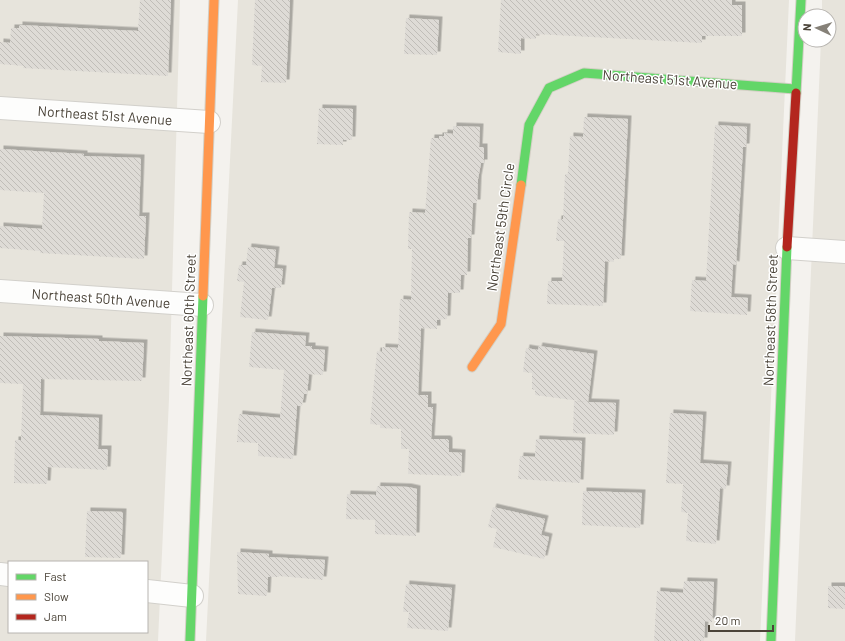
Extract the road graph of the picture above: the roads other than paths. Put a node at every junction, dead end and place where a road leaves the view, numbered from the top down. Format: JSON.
{"nodes":[{"id":1,"x":214,"y":0,"type":"edge"},
{"id":2,"x":801,"y":0,"type":"edge"},
{"id":3,"x":549,"y":88,"type":"joint"},
{"id":4,"x":795,"y":89,"type":"junction"},
{"id":5,"x":0,"y":108,"type":"edge"},
{"id":6,"x":209,"y":122,"type":"junction"},
{"id":7,"x":786,"y":248,"type":"junction"},
{"id":8,"x":845,"y":252,"type":"edge"},
{"id":9,"x":0,"y":291,"type":"edge"},
{"id":10,"x":202,"y":305,"type":"junction"},
{"id":11,"x":472,"y":367,"type":"dead end"},
{"id":12,"x":148,"y":590,"type":"edge"},
{"id":13,"x":192,"y":596,"type":"junction"},
{"id":14,"x":190,"y":641,"type":"edge"},
{"id":15,"x":771,"y":641,"type":"edge"}],
"edges":[{"from":1,"to":6,"type":"street","name":"Northeast 60th Street"},
{"from":2,"to":4,"type":"street","name":"Northeast 58th Street"},
{"from":3,"to":4,"type":"street","name":"Northeast 51st Avenue"},
{"from":3,"to":11,"type":"street","name":"Northeast 59th Circle"},
{"from":4,"to":7,"type":"street","name":"Northeast 58th Street"},
{"from":5,"to":6,"type":"street","name":"Northeast 51st Avenue"},
{"from":6,"to":10,"type":"street","name":"Northeast 60th Street"},
{"from":7,"to":8,"type":"street"},
{"from":7,"to":15,"type":"street","name":"Northeast 58th Street"},
{"from":9,"to":10,"type":"street","name":"Northeast 50th Avenue"},
{"from":10,"to":13,"type":"street","name":"Northeast 60th Street"},
{"from":12,"to":13,"type":"street"},
{"from":13,"to":14,"type":"street","name":"Northeast 60th Street"}]}
